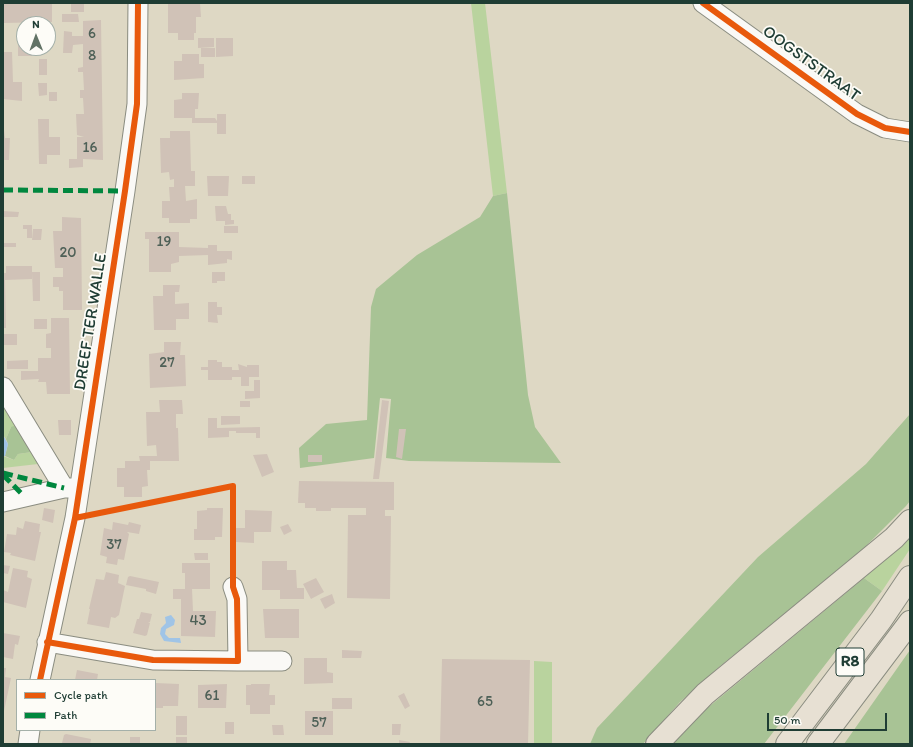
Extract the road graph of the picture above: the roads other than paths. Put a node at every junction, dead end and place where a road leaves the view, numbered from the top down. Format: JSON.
{"nodes":[{"id":1,"x":138,"y":3,"type":"edge"},
{"id":2,"x":703,"y":3,"type":"edge"},
{"id":3,"x":910,"y":132,"type":"edge"},
{"id":4,"x":3,"y":387,"type":"edge"},
{"id":5,"x":72,"y":488,"type":"junction"},
{"id":6,"x":3,"y":502,"type":"edge"},
{"id":7,"x":910,"y":521,"type":"edge"},
{"id":8,"x":910,"y":577,"type":"edge"},
{"id":9,"x":233,"y":587,"type":"dead end"},
{"id":10,"x":910,"y":622,"type":"edge"},
{"id":11,"x":47,"y":642,"type":"junction"},
{"id":12,"x":238,"y":661,"type":"junction"},
{"id":13,"x":282,"y":661,"type":"dead end"},
{"id":14,"x":40,"y":679,"type":"edge"},
{"id":15,"x":30,"y":731,"type":"edge"},
{"id":16,"x":28,"y":744,"type":"edge"},
{"id":17,"x":657,"y":744,"type":"edge"},
{"id":18,"x":787,"y":744,"type":"edge"},
{"id":19,"x":818,"y":744,"type":"edge"}],
"edges":[{"from":1,"to":5,"type":"street","name":"DREEF TER WALLE"},
{"from":2,"to":3,"type":"street","name":"OOGSTSTRAAT"},
{"from":4,"to":5,"type":"street"},
{"from":5,"to":6,"type":"street"},
{"from":5,"to":11,"type":"street","name":"DREEF TER WALLE"},
{"from":7,"to":17,"type":"highway"},
{"from":8,"to":18,"type":"highway","number":"R8"},
{"from":9,"to":12,"type":"street"},
{"from":10,"to":19,"type":"highway","number":"R8"},
{"from":11,"to":12,"type":"street"},
{"from":11,"to":14,"type":"street","name":"DREEF TER WALLE"},
{"from":12,"to":13,"type":"street"},
{"from":15,"to":16,"type":"street"}]}
